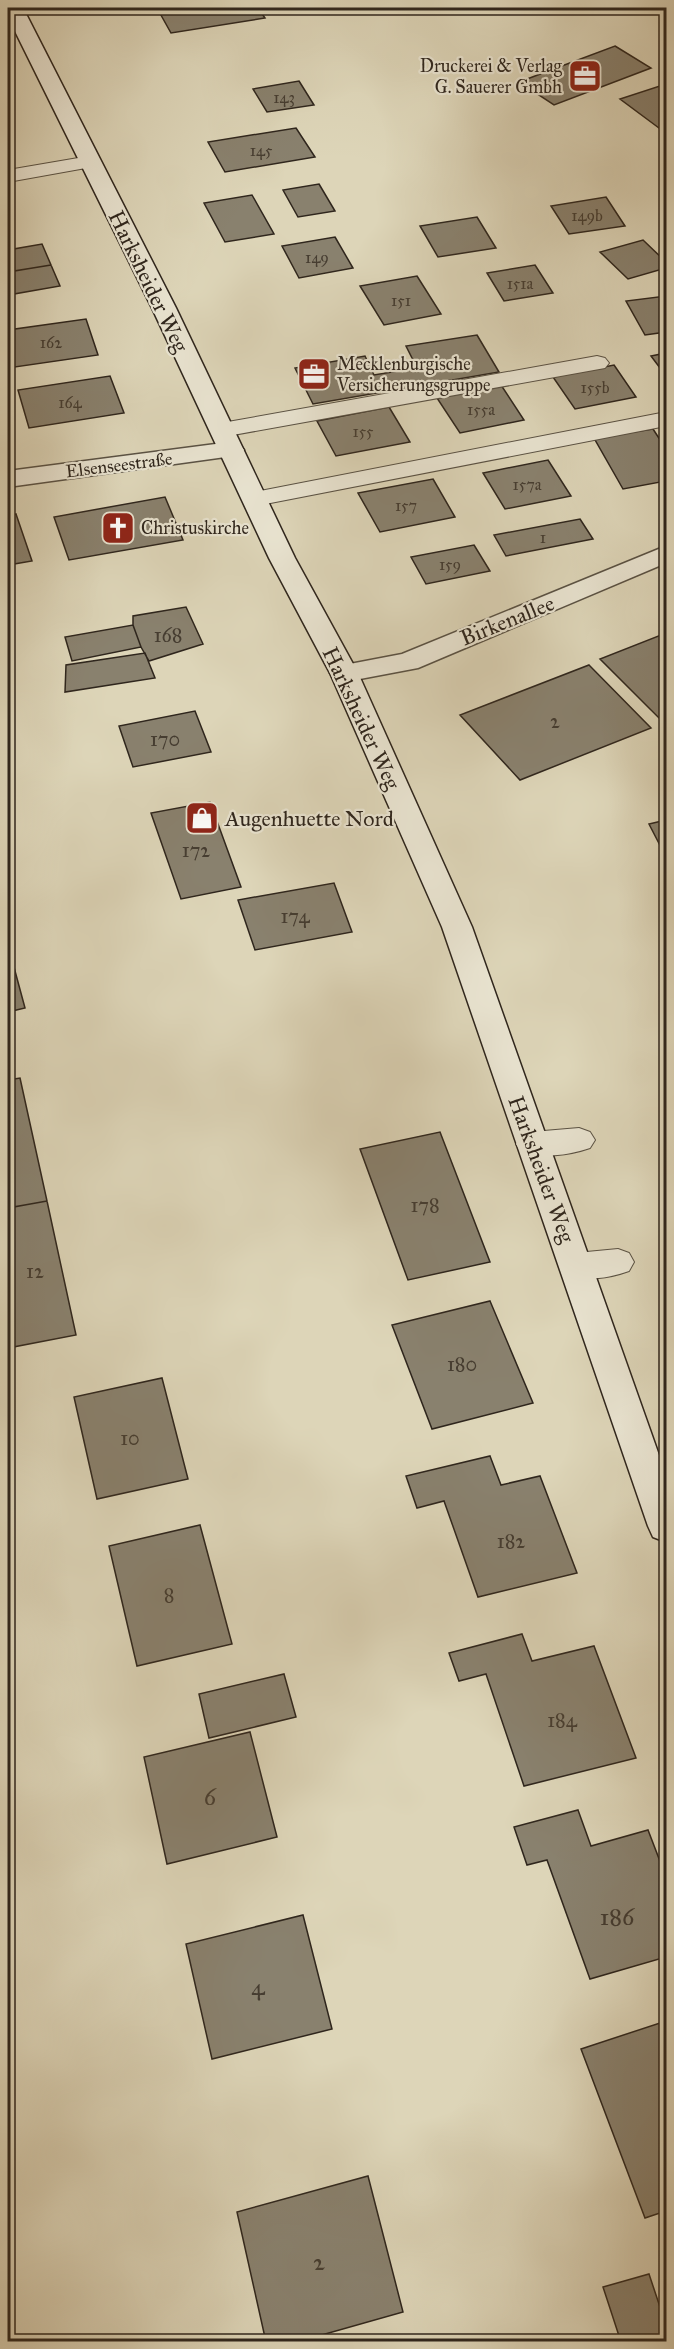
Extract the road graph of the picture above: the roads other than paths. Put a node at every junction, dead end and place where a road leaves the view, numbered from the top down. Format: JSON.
{"nodes":[{"id":1,"x":13,"y":8,"type":"edge"},
{"id":2,"x":90,"y":162,"type":"junction"},
{"id":3,"x":8,"y":176,"type":"edge"},
{"id":4,"x":597,"y":363,"type":"dead end"},
{"id":5,"x":666,"y":419,"type":"edge"},
{"id":6,"x":226,"y":440,"type":"junction"},
{"id":7,"x":8,"y":479,"type":"edge"},
{"id":8,"x":255,"y":499,"type":"junction"},
{"id":9,"x":666,"y":554,"type":"edge"},
{"id":10,"x":344,"y":673,"type":"junction"},
{"id":11,"x":579,"y":1140,"type":"dead end"},
{"id":12,"x":532,"y":1144,"type":"junction"},
{"id":13,"x":618,"y":1262,"type":"dead end"},
{"id":14,"x":576,"y":1266,"type":"junction"},
{"id":15,"x":666,"y":1526,"type":"edge"}],
"edges":[{"from":1,"to":2,"type":"main road","name":"Harksheider Weg"},
{"from":2,"to":3,"type":"lane"},
{"from":2,"to":6,"type":"main road","name":"Harksheider Weg"},
{"from":4,"to":6,"type":"lane"},
{"from":5,"to":8,"type":"lane"},
{"from":6,"to":7,"type":"main road","name":"Elsenseestraße"},
{"from":6,"to":8,"type":"main road","name":"Harksheider Weg"},
{"from":8,"to":10,"type":"main road","name":"Harksheider Weg"},
{"from":9,"to":10,"type":"main road","name":"Birkenallee"},
{"from":10,"to":12,"type":"main road","name":"Harksheider Weg"},
{"from":11,"to":12,"type":"lane"},
{"from":12,"to":14,"type":"main road","name":"Harksheider Weg"},
{"from":13,"to":14,"type":"lane"},
{"from":14,"to":15,"type":"main road","name":"Harksheider Weg"}]}
